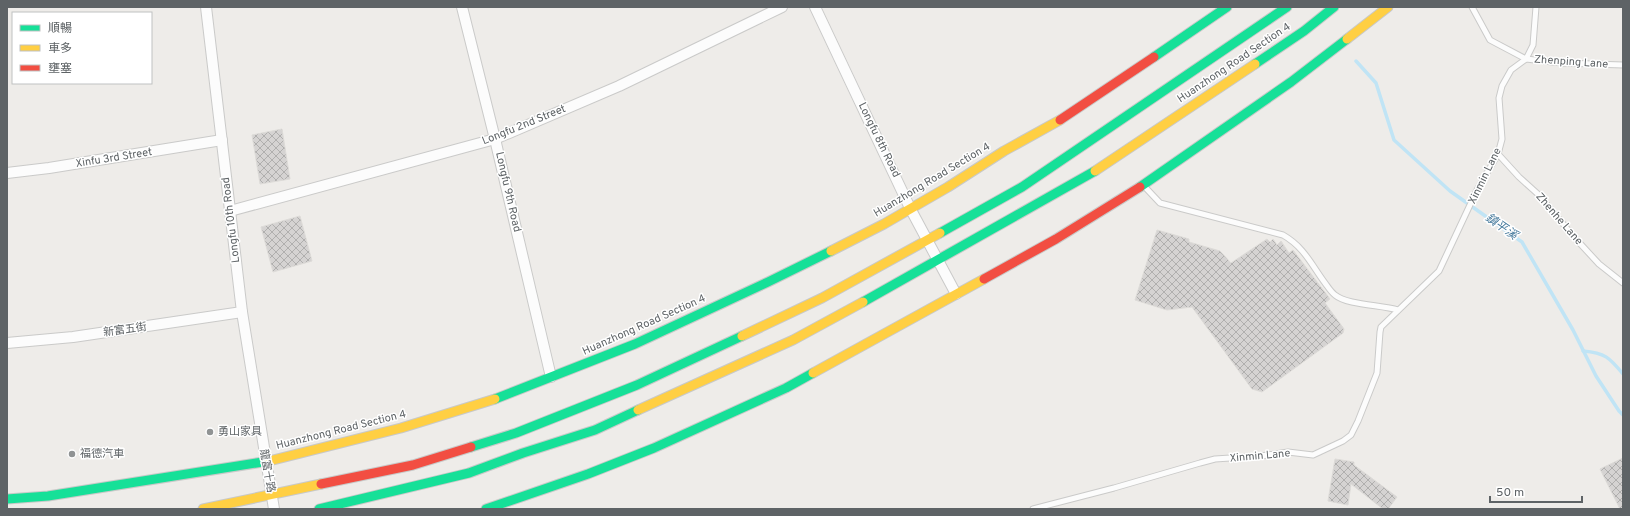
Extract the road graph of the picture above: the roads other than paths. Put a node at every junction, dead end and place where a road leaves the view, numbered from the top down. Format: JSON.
{"nodes":[{"id":1,"x":206,"y":7,"type":"edge"},
{"id":2,"x":462,"y":7,"type":"edge"},
{"id":3,"x":782,"y":7,"type":"edge"},
{"id":4,"x":815,"y":7,"type":"edge"},
{"id":5,"x":1227,"y":7,"type":"edge"},
{"id":6,"x":1287,"y":7,"type":"edge"},
{"id":7,"x":1334,"y":7,"type":"edge"},
{"id":8,"x":1388,"y":7,"type":"edge"},
{"id":9,"x":1472,"y":7,"type":"edge"},
{"id":10,"x":1536,"y":7,"type":"edge"},
{"id":11,"x":1526,"y":59,"type":"junction"},
{"id":12,"x":1623,"y":65,"type":"edge"},
{"id":13,"x":495,"y":139,"type":"junction"},
{"id":14,"x":222,"y":140,"type":"junction"},
{"id":15,"x":1498,"y":154,"type":"junction"},
{"id":16,"x":7,"y":173,"type":"edge"},
{"id":17,"x":1143,"y":185,"type":"junction"},
{"id":18,"x":910,"y":208,"type":"junction"},
{"id":19,"x":230,"y":211,"type":"junction"},
{"id":20,"x":926,"y":240,"type":"junction"},
{"id":21,"x":938,"y":260,"type":"junction"},
{"id":22,"x":1623,"y":282,"type":"edge"},
{"id":23,"x":956,"y":294,"type":"junction"},
{"id":24,"x":1398,"y":310,"type":"junction"},
{"id":25,"x":242,"y":312,"type":"junction"},
{"id":26,"x":7,"y":343,"type":"edge"},
{"id":27,"x":552,"y":377,"type":"junction"},
{"id":28,"x":266,"y":462,"type":"junction"},
{"id":29,"x":271,"y":494,"type":"junction"},
{"id":30,"x":7,"y":499,"type":"edge"},
{"id":31,"x":203,"y":509,"type":"edge"},
{"id":32,"x":274,"y":509,"type":"edge"},
{"id":33,"x":319,"y":509,"type":"edge"},
{"id":34,"x":486,"y":509,"type":"edge"},
{"id":35,"x":1033,"y":509,"type":"edge"}],
"edges":[{"from":1,"to":14,"type":"street","name":"Longfu 10th Road"},
{"from":2,"to":13,"type":"street","name":"Longfu 9th Road"},
{"from":3,"to":13,"type":"street","name":"Longfu 2nd Street"},
{"from":4,"to":18,"type":"street","name":"Longfu 8th Road"},
{"from":5,"to":18,"type":"street","name":"Huanzhong Road Section 4"},
{"from":6,"to":20,"type":"street","name":"Huanzhong Road Section 4"},
{"from":7,"to":21,"type":"street","name":"Huanzhong Road Section 4"},
{"from":8,"to":17,"type":"street"},
{"from":9,"to":11,"type":"lane","name":"Zhenping Lane"},
{"from":10,"to":11,"type":"lane"},
{"from":11,"to":12,"type":"lane","name":"Zhenping Lane"},
{"from":11,"to":15,"type":"lane","name":"Xinmin Lane"},
{"from":13,"to":19,"type":"street","name":"Longfu 2nd Street"},
{"from":13,"to":27,"type":"street","name":"Longfu 9th Road"},
{"from":14,"to":16,"type":"street","name":"Xinfu 3rd Street"},
{"from":14,"to":19,"type":"street","name":"Longfu 10th Road"},
{"from":15,"to":22,"type":"lane","name":"Zhenhe Lane"},
{"from":15,"to":24,"type":"lane","name":"Xinmin Lane"},
{"from":17,"to":23,"type":"street"},
{"from":17,"to":24,"type":"lane"},
{"from":18,"to":20,"type":"street","name":"Longfu 8th Road"},
{"from":18,"to":27,"type":"street","name":"Huanzhong Road Section 4"},
{"from":19,"to":25,"type":"street","name":"Longfu 10th Road"},
{"from":20,"to":21,"type":"street","name":"Longfu 8th Road"},
{"from":20,"to":29,"type":"street","name":"Huanzhong Road Section 4"},
{"from":21,"to":23,"type":"street","name":"Longfu 8th Road"},
{"from":21,"to":33,"type":"street","name":"Huanzhong Road Section 4"},
{"from":23,"to":34,"type":"street"},
{"from":24,"to":35,"type":"lane","name":"Xinmin Lane"},
{"from":25,"to":26,"type":"street","name":"新富五街"},
{"from":25,"to":28,"type":"street","name":"龍富十路"},
{"from":27,"to":28,"type":"street","name":"Huanzhong Road Section 4"},
{"from":28,"to":29,"type":"street","name":"龍富十路"},
{"from":28,"to":30,"type":"street","name":"Huanzhong Road Section 4"},
{"from":29,"to":31,"type":"street","name":"Huanzhong Road Section 4"},
{"from":29,"to":32,"type":"street","name":"龍富十路"}]}
